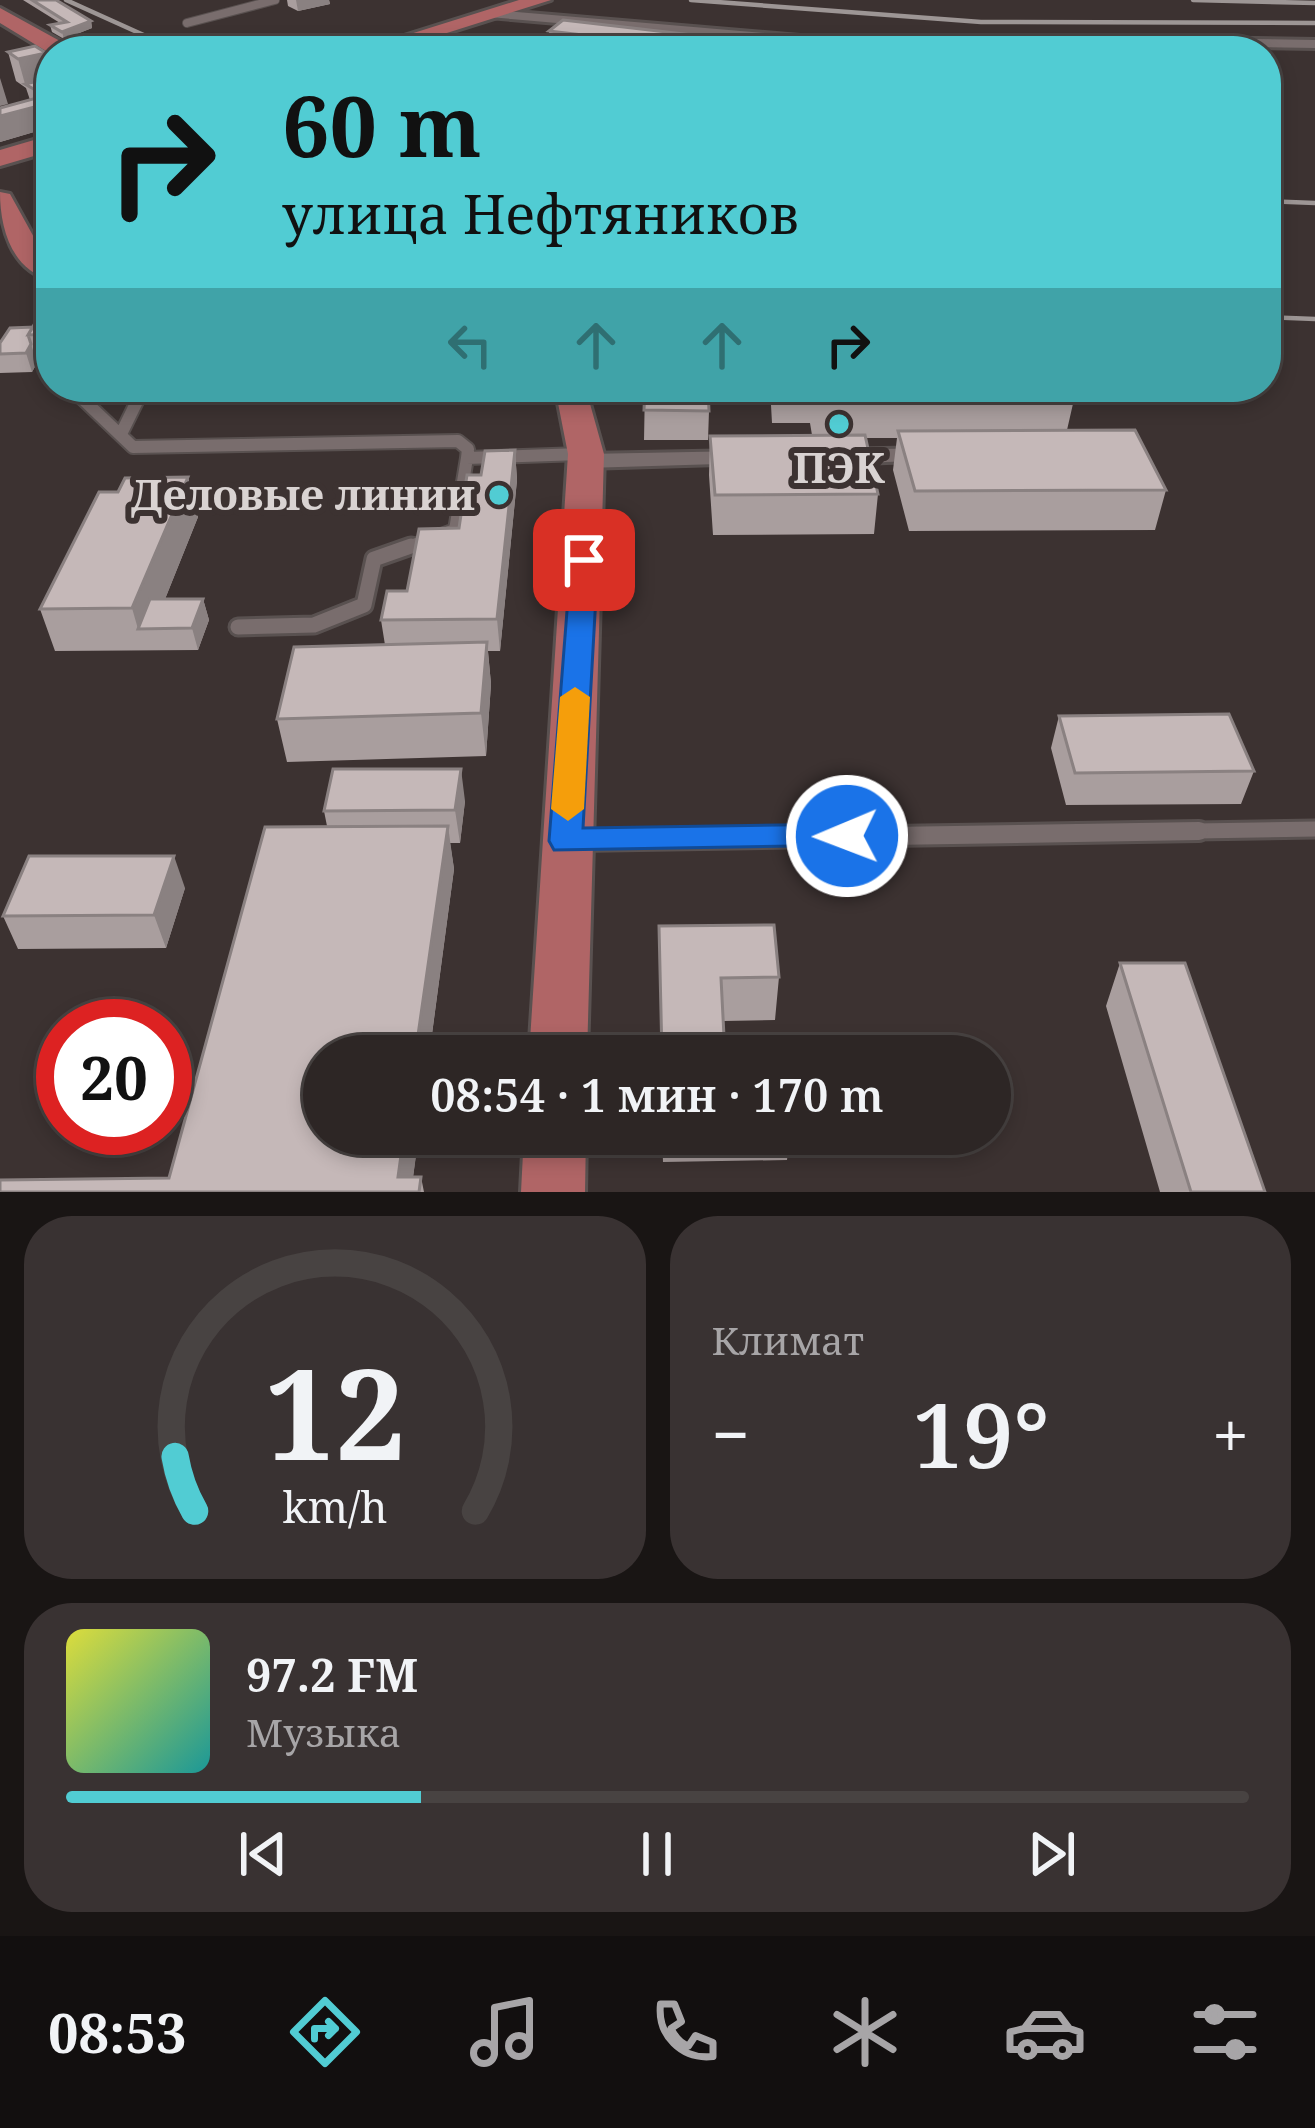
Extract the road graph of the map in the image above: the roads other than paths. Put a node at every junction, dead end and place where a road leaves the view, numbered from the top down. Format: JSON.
{"nodes":[{"id":1,"x":275,"y":0,"type":"edge"},
{"id":2,"x":536,"y":0,"type":"edge"},
{"id":3,"x":0,"y":14,"type":"edge"},
{"id":4,"x":494,"y":14,"type":"junction"},
{"id":5,"x":188,"y":23,"type":"dead end"},
{"id":6,"x":36,"y":36,"type":"edge"},
{"id":7,"x":418,"y":36,"type":"edge"},
{"id":8,"x":747,"y":36,"type":"edge"},
{"id":9,"x":1281,"y":43,"type":"edge"},
{"id":10,"x":1315,"y":44,"type":"edge"},
{"id":11,"x":36,"y":147,"type":"edge"},
{"id":12,"x":0,"y":158,"type":"edge"},
{"id":13,"x":0,"y":200,"type":"edge"},
{"id":14,"x":36,"y":257,"type":"edge"},
{"id":15,"x":86,"y":402,"type":"edge"},
{"id":16,"x":137,"y":402,"type":"edge"},
{"id":17,"x":575,"y":402,"type":"edge"},
{"id":18,"x":121,"y":434,"type":"junction"},
{"id":19,"x":955,"y":455,"type":"edge"},
{"id":20,"x":586,"y":457,"type":"junction"},
{"id":21,"x":817,"y":457,"type":"edge"},
{"id":22,"x":467,"y":458,"type":"junction"},
{"id":23,"x":770,"y":458,"type":"edge"},
{"id":24,"x":238,"y":627,"type":"dead end"},
{"id":25,"x":1315,"y":829,"type":"edge"},
{"id":26,"x":566,"y":841,"type":"junction"},
{"id":27,"x":559,"y":1035,"type":"edge"},
{"id":28,"x":555,"y":1155,"type":"edge"},
{"id":29,"x":554,"y":1192,"type":"edge"}],
"edges":[{"from":1,"to":5,"type":"lane"},
{"from":2,"to":4,"type":"main road"},
{"from":3,"to":6,"type":"main road"},
{"from":4,"to":7,"type":"main road"},
{"from":4,"to":8,"type":"street"},
{"from":9,"to":10,"type":"street"},
{"from":11,"to":12,"type":"main road"},
{"from":13,"to":14,"type":"main road"},
{"from":15,"to":18,"type":"lane"},
{"from":16,"to":18,"type":"lane"},
{"from":17,"to":20,"type":"main road"},
{"from":18,"to":22,"type":"lane"},
{"from":19,"to":21,"type":"street"},
{"from":20,"to":22,"type":"lane"},
{"from":20,"to":23,"type":"street"},
{"from":20,"to":26,"type":"main road"},
{"from":22,"to":24,"type":"lane"},
{"from":25,"to":26,"type":"lane"},
{"from":26,"to":27,"type":"main road"},
{"from":28,"to":29,"type":"main road"}]}
